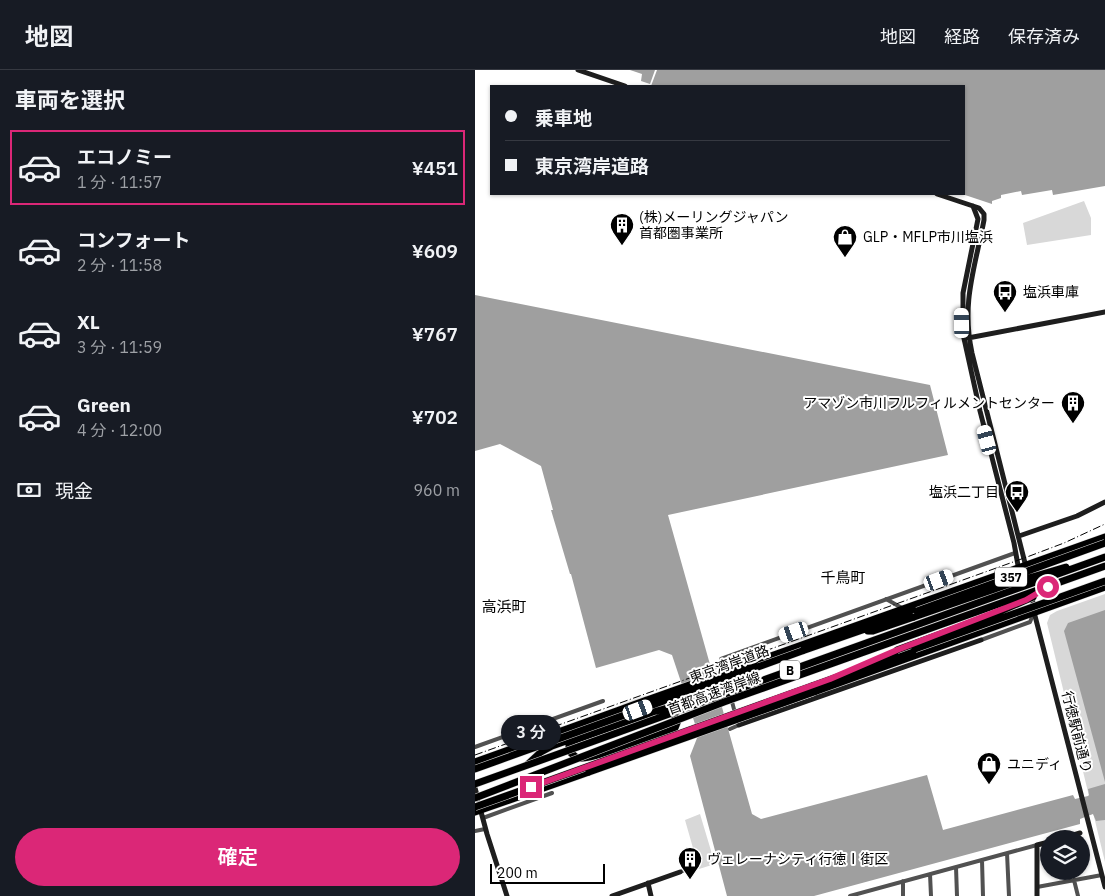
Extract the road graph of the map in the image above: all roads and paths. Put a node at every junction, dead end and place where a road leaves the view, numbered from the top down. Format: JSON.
{"nodes":[{"id":1,"x":578,"y":70,"type":"edge"},
{"id":2,"x":622,"y":85,"type":"edge"},
{"id":3,"x":940,"y":195,"type":"edge"},
{"id":4,"x":1105,"y":312,"type":"edge"},
{"id":5,"x":967,"y":338,"type":"junction"},
{"id":6,"x":977,"y":382,"type":"junction"},
{"id":7,"x":986,"y":409,"type":"junction"},
{"id":8,"x":980,"y":411,"type":"junction"},
{"id":9,"x":998,"y":468,"type":"junction"},
{"id":10,"x":1105,"y":502,"type":"edge"},
{"id":11,"x":1008,"y":506,"type":"junction"},
{"id":12,"x":1019,"y":536,"type":"junction"},
{"id":13,"x":1105,"y":537,"type":"edge"},
{"id":14,"x":1105,"y":543,"type":"edge"},
{"id":15,"x":1015,"y":553,"type":"junction"},
{"id":16,"x":1105,"y":556,"type":"edge"},
{"id":17,"x":1026,"y":565,"type":"junction"},
{"id":18,"x":1105,"y":566,"type":"edge"},
{"id":19,"x":1018,"y":568,"type":"junction"},
{"id":20,"x":1105,"y":581,"type":"edge"},
{"id":21,"x":1048,"y":587,"type":"junction"},
{"id":22,"x":1105,"y":588,"type":"edge"},
{"id":23,"x":886,"y":599,"type":"junction"},
{"id":24,"x":903,"y":609,"type":"junction"},
{"id":25,"x":1034,"y":612,"type":"junction"},
{"id":26,"x":915,"y":614,"type":"junction"},
{"id":27,"x":981,"y":640,"type":"joint"},
{"id":28,"x":801,"y":648,"type":"junction"},
{"id":29,"x":745,"y":672,"type":"junction"},
{"id":30,"x":830,"y":679,"type":"junction"},
{"id":31,"x":813,"y":689,"type":"junction"},
{"id":32,"x":728,"y":692,"type":"junction"},
{"id":33,"x":647,"y":700,"type":"junction"},
{"id":34,"x":603,"y":701,"type":"dead end"},
{"id":35,"x":736,"y":712,"type":"junction"},
{"id":36,"x":739,"y":725,"type":"junction"},
{"id":37,"x":730,"y":728,"type":"dead end"},
{"id":38,"x":475,"y":747,"type":"edge"},
{"id":39,"x":652,"y":749,"type":"junction"},
{"id":40,"x":475,"y":762,"type":"edge"},
{"id":41,"x":528,"y":764,"type":"junction"},
{"id":42,"x":475,"y":769,"type":"edge"},
{"id":43,"x":475,"y":784,"type":"edge"},
{"id":44,"x":475,"y":788,"type":"edge"},
{"id":45,"x":552,"y":792,"type":"dead end"},
{"id":46,"x":475,"y":798,"type":"edge"},
{"id":47,"x":478,"y":812,"type":"edge"},
{"id":48,"x":485,"y":829,"type":"junction"},
{"id":49,"x":475,"y":831,"type":"edge"},
{"id":50,"x":1040,"y":844,"type":"edge"},
{"id":51,"x":1037,"y":845,"type":"junction"},
{"id":52,"x":1007,"y":853,"type":"junction"},
{"id":53,"x":982,"y":860,"type":"junction"},
{"id":54,"x":697,"y":865,"type":"dead end"},
{"id":55,"x":956,"y":867,"type":"junction"},
{"id":56,"x":680,"y":872,"type":"joint"},
{"id":57,"x":930,"y":874,"type":"junction"},
{"id":58,"x":1102,"y":875,"type":"junction"},
{"id":59,"x":1090,"y":877,"type":"edge"},
{"id":60,"x":1074,"y":880,"type":"joint"},
{"id":61,"x":903,"y":881,"type":"junction"},
{"id":62,"x":648,"y":883,"type":"junction"},
{"id":63,"x":1037,"y":887,"type":"junction"},
{"id":64,"x":1105,"y":887,"type":"edge"},
{"id":65,"x":877,"y":889,"type":"junction"},
{"id":66,"x":507,"y":896,"type":"edge"},
{"id":67,"x":612,"y":896,"type":"edge"},
{"id":68,"x":651,"y":896,"type":"edge"},
{"id":69,"x":850,"y":896,"type":"edge"},
{"id":70,"x":877,"y":896,"type":"edge"},
{"id":71,"x":903,"y":896,"type":"edge"},
{"id":72,"x":931,"y":896,"type":"edge"},
{"id":73,"x":957,"y":896,"type":"edge"},
{"id":74,"x":983,"y":896,"type":"edge"},
{"id":75,"x":1009,"y":896,"type":"edge"},
{"id":76,"x":1037,"y":896,"type":"edge"},
{"id":77,"x":1078,"y":896,"type":"edge"}],
"edges":[{"from":1,"to":2,"type":"street"},
{"from":3,"to":5,"type":"street"},
{"from":4,"to":5,"type":"street"},
{"from":5,"to":6,"type":"street"},
{"from":6,"to":7,"type":"street"},
{"from":6,"to":8,"type":"street"},
{"from":7,"to":8,"type":"street"},
{"from":7,"to":9,"type":"street"},
{"from":8,"to":9,"type":"street"},
{"from":9,"to":11,"type":"street"},
{"from":10,"to":12,"type":"street"},
{"from":11,"to":12,"type":"street"},
{"from":11,"to":15,"type":"street"},
{"from":12,"to":17,"type":"street"},
{"from":13,"to":17,"type":"highway","name":"東京湾岸道路","number":"357"},
{"from":14,"to":26,"type":"highway","number":"357","bridge":true},
{"from":15,"to":19,"type":"street"},
{"from":15,"to":23,"type":"street"},
{"from":16,"to":26,"type":"highway","bridge":true},
{"from":16,"to":32,"type":"highway","name":"首都高速湾岸線","number":"B","bridge":true},
{"from":17,"to":19,"type":"highway","name":"東京湾岸道路","number":"357"},
{"from":17,"to":25,"type":"street"},
{"from":18,"to":21,"type":"highway","name":"首都高速湾岸線","number":"B","bridge":true},
{"from":19,"to":24,"type":"highway","name":"東京湾岸道路","number":"357"},
{"from":19,"to":25,"type":"street"},
{"from":20,"to":30,"type":"highway","bridge":true},
{"from":21,"to":30,"type":"highway","bridge":true},
{"from":21,"to":46,"type":"highway","name":"首都高速湾岸線","number":"B","bridge":true},
{"from":22,"to":25,"type":"highway"},
{"from":23,"to":24,"type":"street"},
{"from":23,"to":36,"type":"street"},
{"from":24,"to":28,"type":"highway","name":"東京湾岸道路","number":"357"},
{"from":25,"to":27,"type":"street"},
{"from":25,"to":31,"type":"highway"},
{"from":25,"to":58,"type":"street","name":"行徳駅前通り"},
{"from":26,"to":28,"type":"highway","name":"東京湾岸道路","number":"357"},
{"from":27,"to":36,"type":"street"},
{"from":28,"to":29,"type":"highway","name":"東京湾岸道路","number":"357","bridge":true},
{"from":28,"to":33,"type":"highway","name":"東京湾岸道路","number":"357","bridge":true},
{"from":29,"to":33,"type":"highway","bridge":true},
{"from":29,"to":42,"type":"highway","name":"東京湾岸道路","number":"357","bridge":true},
{"from":30,"to":31,"type":"highway"},
{"from":31,"to":35,"type":"highway","bridge":true},
{"from":31,"to":39,"type":"highway","bridge":true},
{"from":32,"to":41,"type":"highway","name":"首都高速湾岸線","number":"B","bridge":true},
{"from":32,"to":41,"type":"highway","bridge":true},
{"from":33,"to":40,"type":"highway","name":"東京湾岸道路","number":"357"},
{"from":34,"to":38,"type":"street"},
{"from":35,"to":39,"type":"highway","bridge":true},
{"from":35,"to":47,"type":"highway","bridge":true},
{"from":36,"to":37,"type":"street"},
{"from":39,"to":47,"type":"highway","bridge":true},
{"from":41,"to":43,"type":"highway","name":"首都高速湾岸線","number":"B","bridge":true},
{"from":44,"to":47,"type":"street"},
{"from":45,"to":47,"type":"street"},
{"from":47,"to":48,"type":"street"},
{"from":48,"to":49,"type":"street"},
{"from":48,"to":66,"type":"street"},
{"from":50,"to":51,"type":"street"},
{"from":51,"to":52,"type":"street"},
{"from":51,"to":63,"type":"street"},
{"from":52,"to":53,"type":"street"},
{"from":52,"to":75,"type":"street"},
{"from":53,"to":55,"type":"street"},
{"from":53,"to":74,"type":"street"},
{"from":54,"to":56,"type":"street"},
{"from":55,"to":57,"type":"street"},
{"from":55,"to":73,"type":"street"},
{"from":56,"to":62,"type":"street"},
{"from":57,"to":61,"type":"street"},
{"from":57,"to":72,"type":"street"},
{"from":58,"to":59,"type":"street"},
{"from":58,"to":64,"type":"street","name":"行徳駅前通り"},
{"from":60,"to":63,"type":"street"},
{"from":60,"to":77,"type":"street"},
{"from":61,"to":65,"type":"street"},
{"from":61,"to":71,"type":"street"},
{"from":62,"to":67,"type":"street"},
{"from":62,"to":68,"type":"street"},
{"from":63,"to":76,"type":"street"},
{"from":65,"to":69,"type":"street"},
{"from":65,"to":70,"type":"street"}]}
